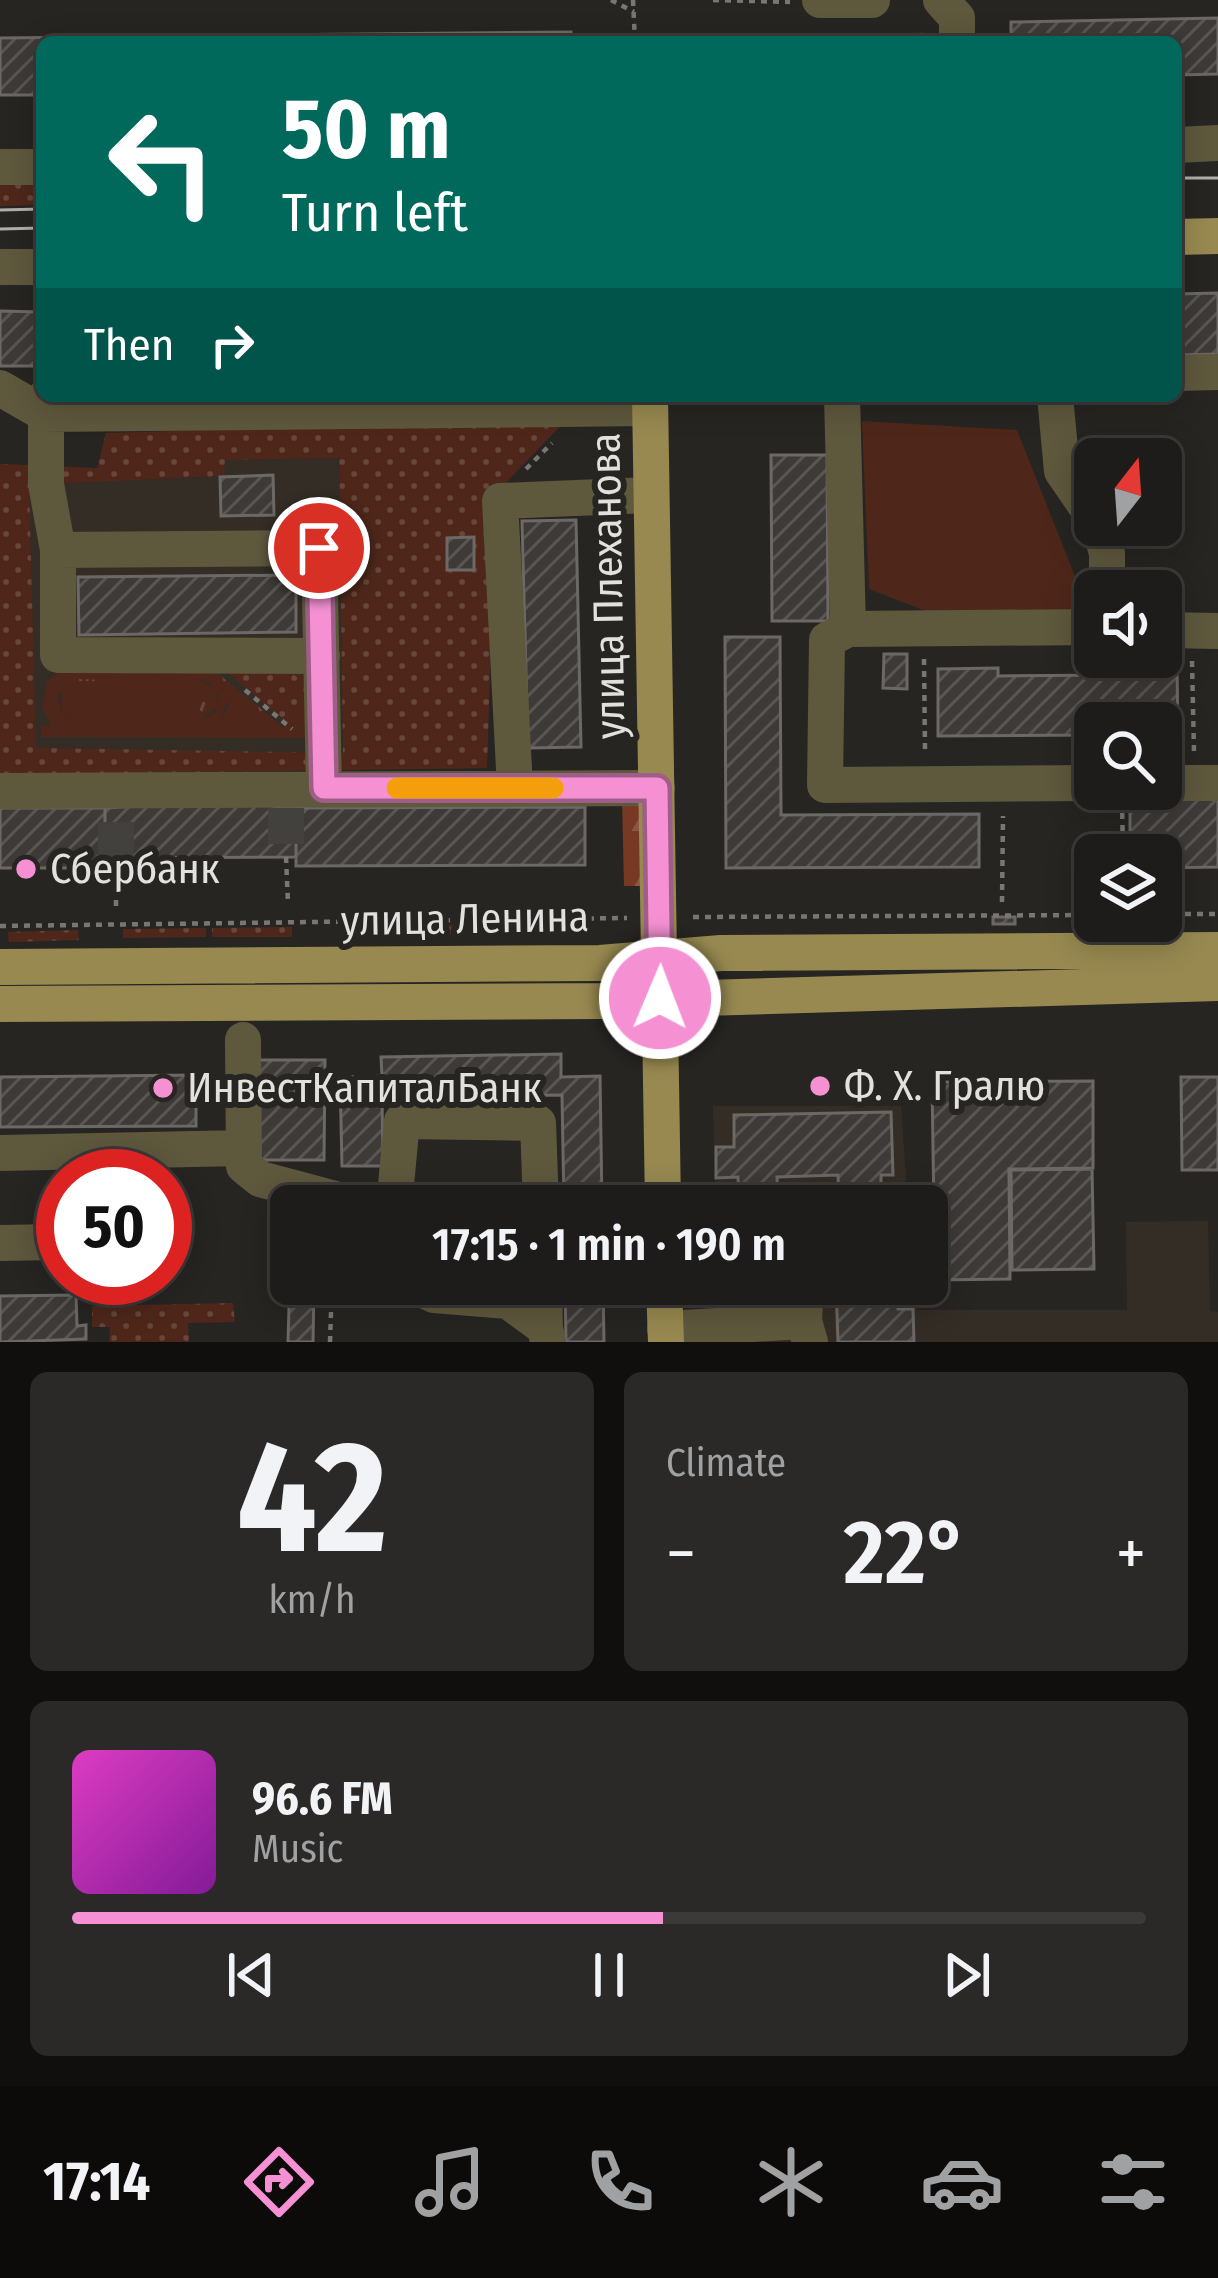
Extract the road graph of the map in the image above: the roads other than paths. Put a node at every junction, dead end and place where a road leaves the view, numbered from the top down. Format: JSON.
{"nodes":[{"id":1,"x":872,"y":0,"type":"edge"},
{"id":2,"x":830,"y":1,"type":"edge"},
{"id":3,"x":1218,"y":142,"type":"edge"},
{"id":4,"x":1182,"y":145,"type":"edge"},
{"id":5,"x":0,"y":167,"type":"edge"},
{"id":6,"x":36,"y":167,"type":"edge"},
{"id":7,"x":1218,"y":236,"type":"edge"},
{"id":8,"x":1182,"y":237,"type":"edge"},
{"id":9,"x":0,"y":267,"type":"edge"},
{"id":10,"x":36,"y":267,"type":"edge"},
{"id":11,"x":1218,"y":372,"type":"edge"},
{"id":12,"x":1182,"y":373,"type":"edge"},
{"id":13,"x":0,"y":388,"type":"edge"},
{"id":14,"x":36,"y":401,"type":"edge"},
{"id":15,"x":650,"y":402,"type":"edge"},
{"id":16,"x":843,"y":402,"type":"edge"},
{"id":17,"x":1056,"y":402,"type":"edge"},
{"id":18,"x":46,"y":405,"type":"edge"},
{"id":19,"x":1074,"y":488,"type":"edge"},
{"id":20,"x":650,"y":495,"type":"junction"},
{"id":21,"x":58,"y":550,"type":"junction"},
{"id":22,"x":1074,"y":627,"type":"edge"},
{"id":23,"x":862,"y":634,"type":"junction"},
{"id":24,"x":322,"y":656,"type":"junction"},
{"id":25,"x":1074,"y":783,"type":"edge"},
{"id":26,"x":324,"y":788,"type":"junction"},
{"id":27,"x":515,"y":788,"type":"junction"},
{"id":28,"x":657,"y":788,"type":"junction"},
{"id":29,"x":0,"y":791,"type":"edge"},
{"id":30,"x":1218,"y":950,"type":"edge"},
{"id":31,"x":661,"y":959,"type":"junction"},
{"id":32,"x":0,"y":967,"type":"edge"},
{"id":33,"x":1218,"y":982,"type":"edge"},
{"id":34,"x":660,"y":998,"type":"junction"},
{"id":35,"x":0,"y":1004,"type":"edge"},
{"id":36,"x":243,"y":1040,"type":"dead end"},
{"id":37,"x":242,"y":1148,"type":"junction"},
{"id":38,"x":0,"y":1153,"type":"edge"},
{"id":39,"x":282,"y":1185,"type":"edge"},
{"id":40,"x":396,"y":1185,"type":"edge"},
{"id":41,"x":540,"y":1185,"type":"edge"},
{"id":42,"x":663,"y":1185,"type":"edge"},
{"id":43,"x":36,"y":1242,"type":"edge"},
{"id":44,"x":0,"y":1243,"type":"edge"},
{"id":45,"x":513,"y":1305,"type":"edge"},
{"id":46,"x":545,"y":1305,"type":"edge"},
{"id":47,"x":664,"y":1305,"type":"edge"},
{"id":48,"x":807,"y":1332,"type":"edge"},
{"id":49,"x":547,"y":1335,"type":"edge"},
{"id":50,"x":665,"y":1335,"type":"edge"}],
"edges":[{"from":1,"to":2,"type":"street"},
{"from":3,"to":4,"type":"street"},
{"from":5,"to":6,"type":"street"},
{"from":7,"to":8,"type":"main road"},
{"from":9,"to":10,"type":"street"},
{"from":11,"to":12,"type":"street"},
{"from":13,"to":14,"type":"street"},
{"from":15,"to":18,"type":"street"},
{"from":15,"to":20,"type":"main road","name":"улица Плеханова"},
{"from":16,"to":23,"type":"street"},
{"from":17,"to":19,"type":"street"},
{"from":18,"to":21,"type":"street"},
{"from":20,"to":27,"type":"street"},
{"from":20,"to":28,"type":"main road","name":"улица Плеханова"},
{"from":21,"to":24,"type":"street"},
{"from":21,"to":24,"type":"street"},
{"from":22,"to":23,"type":"street"},
{"from":23,"to":25,"type":"street"},
{"from":24,"to":26,"type":"street"},
{"from":26,"to":27,"type":"street"},
{"from":26,"to":29,"type":"street"},
{"from":27,"to":28,"type":"street"},
{"from":28,"to":31,"type":"main road","name":"улица Плеханова"},
{"from":30,"to":31,"type":"main road","name":"улица Ленина"},
{"from":31,"to":32,"type":"main road","name":"улица Ленина"},
{"from":31,"to":34,"type":"main road","name":"улица Плеханова"},
{"from":33,"to":34,"type":"main road","name":"улица Ленина"},
{"from":34,"to":35,"type":"main road","name":"улица Ленина"},
{"from":34,"to":42,"type":"main road","name":"улица Плеханова"},
{"from":36,"to":37,"type":"street"},
{"from":37,"to":38,"type":"street"},
{"from":37,"to":39,"type":"street"},
{"from":40,"to":41,"type":"street"},
{"from":43,"to":44,"type":"street"},
{"from":45,"to":49,"type":"street"},
{"from":46,"to":49,"type":"street"},
{"from":47,"to":50,"type":"main road"},
{"from":48,"to":50,"type":"street"}]}
